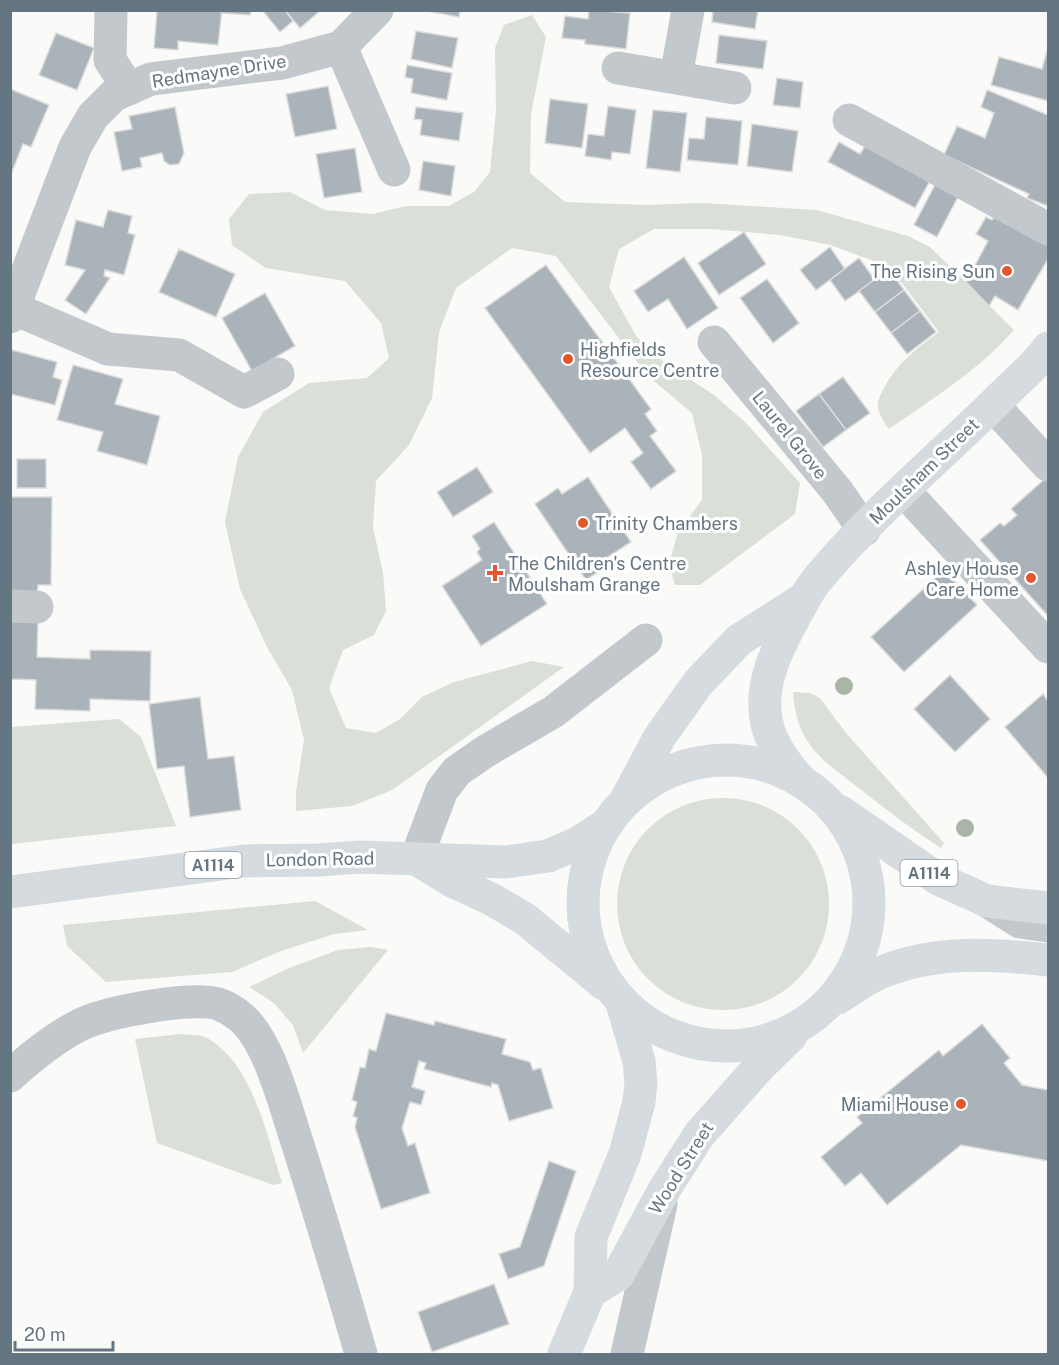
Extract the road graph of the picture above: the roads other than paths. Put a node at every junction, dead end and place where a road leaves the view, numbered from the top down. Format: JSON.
{"nodes":[{"id":1,"x":111,"y":10,"type":"edge"},
{"id":2,"x":377,"y":10,"type":"edge"},
{"id":3,"x":688,"y":10,"type":"edge"},
{"id":4,"x":340,"y":47,"type":"junction"},
{"id":5,"x":618,"y":68,"type":"dead end"},
{"id":6,"x":676,"y":77,"type":"junction"},
{"id":7,"x":735,"y":88,"type":"dead end"},
{"id":8,"x":129,"y":89,"type":"junction"},
{"id":9,"x":849,"y":120,"type":"dead end"},
{"id":10,"x":394,"y":170,"type":"dead end"},
{"id":11,"x":1048,"y":229,"type":"edge"},
{"id":12,"x":13,"y":313,"type":"edge"},
{"id":13,"x":714,"y":342,"type":"dead end"},
{"id":14,"x":1048,"y":348,"type":"edge"},
{"id":15,"x":278,"y":374,"type":"dead end"},
{"id":16,"x":993,"y":405,"type":"junction"},
{"id":17,"x":1048,"y":465,"type":"edge"},
{"id":18,"x":904,"y":491,"type":"junction"},
{"id":19,"x":864,"y":530,"type":"junction"},
{"id":20,"x":805,"y":598,"type":"junction"},
{"id":21,"x":646,"y":640,"type":"dead end"},
{"id":22,"x":1048,"y":647,"type":"edge"},
{"id":23,"x":814,"y":792,"type":"junction"},
{"id":24,"x":616,"y":813,"type":"junction"},
{"id":25,"x":416,"y":859,"type":"junction"},
{"id":26,"x":10,"y":892,"type":"edge"},
{"id":27,"x":987,"y":901,"type":"junction"},
{"id":28,"x":1048,"y":908,"type":"edge"},
{"id":29,"x":1048,"y":926,"type":"edge"},
{"id":30,"x":1048,"y":960,"type":"edge"},
{"id":31,"x":617,"y":995,"type":"junction"},
{"id":32,"x":817,"y":1013,"type":"junction"},
{"id":33,"x":10,"y":1076,"type":"edge"},
{"id":34,"x":664,"y":1190,"type":"junction"},
{"id":35,"x":590,"y":1292,"type":"junction"},
{"id":36,"x":361,"y":1354,"type":"edge"},
{"id":37,"x":564,"y":1354,"type":"edge"},
{"id":38,"x":627,"y":1354,"type":"edge"}],
"edges":[{"from":1,"to":8,"type":"street"},
{"from":2,"to":4,"type":"street","name":"Redmayne Drive"},
{"from":3,"to":6,"type":"street"},
{"from":4,"to":8,"type":"street","name":"Redmayne Drive"},
{"from":4,"to":10,"type":"street"},
{"from":5,"to":6,"type":"street"},
{"from":6,"to":7,"type":"street"},
{"from":8,"to":12,"type":"street","name":"Redmayne Drive"},
{"from":9,"to":11,"type":"street"},
{"from":12,"to":15,"type":"street"},
{"from":13,"to":19,"type":"street","name":"Laurel Grove"},
{"from":14,"to":16,"type":"main road","name":"Moulsham Street"},
{"from":16,"to":17,"type":"street"},
{"from":16,"to":18,"type":"main road","name":"Moulsham Street"},
{"from":18,"to":19,"type":"main road","name":"Moulsham Street"},
{"from":18,"to":22,"type":"street"},
{"from":19,"to":20,"type":"main road","name":"Moulsham Street"},
{"from":20,"to":23,"type":"main road","name":"Moulsham Street"},
{"from":20,"to":24,"type":"main road","name":"Moulsham Street"},
{"from":21,"to":25,"type":"street"},
{"from":23,"to":24,"type":"main road","number":"A1114"},
{"from":23,"to":27,"type":"main road","number":"A1114"},
{"from":23,"to":32,"type":"main road","number":"A1114"},
{"from":24,"to":25,"type":"main road","name":"London Road","number":"A1114"},
{"from":24,"to":31,"type":"main road","number":"A1114"},
{"from":25,"to":26,"type":"main road","name":"London Road","number":"A1114"},
{"from":25,"to":31,"type":"main road","name":"London Road","number":"A1114"},
{"from":27,"to":28,"type":"main road","number":"A1114"},
{"from":27,"to":29,"type":"street"},
{"from":30,"to":32,"type":"main road","number":"A1114"},
{"from":31,"to":32,"type":"main road","number":"A1114"},
{"from":31,"to":35,"type":"main road"},
{"from":32,"to":34,"type":"main road","name":"Wood Street"},
{"from":33,"to":36,"type":"street"},
{"from":34,"to":35,"type":"main road","name":"Wood Street"},
{"from":34,"to":38,"type":"street"},
{"from":35,"to":37,"type":"main road"}]}
